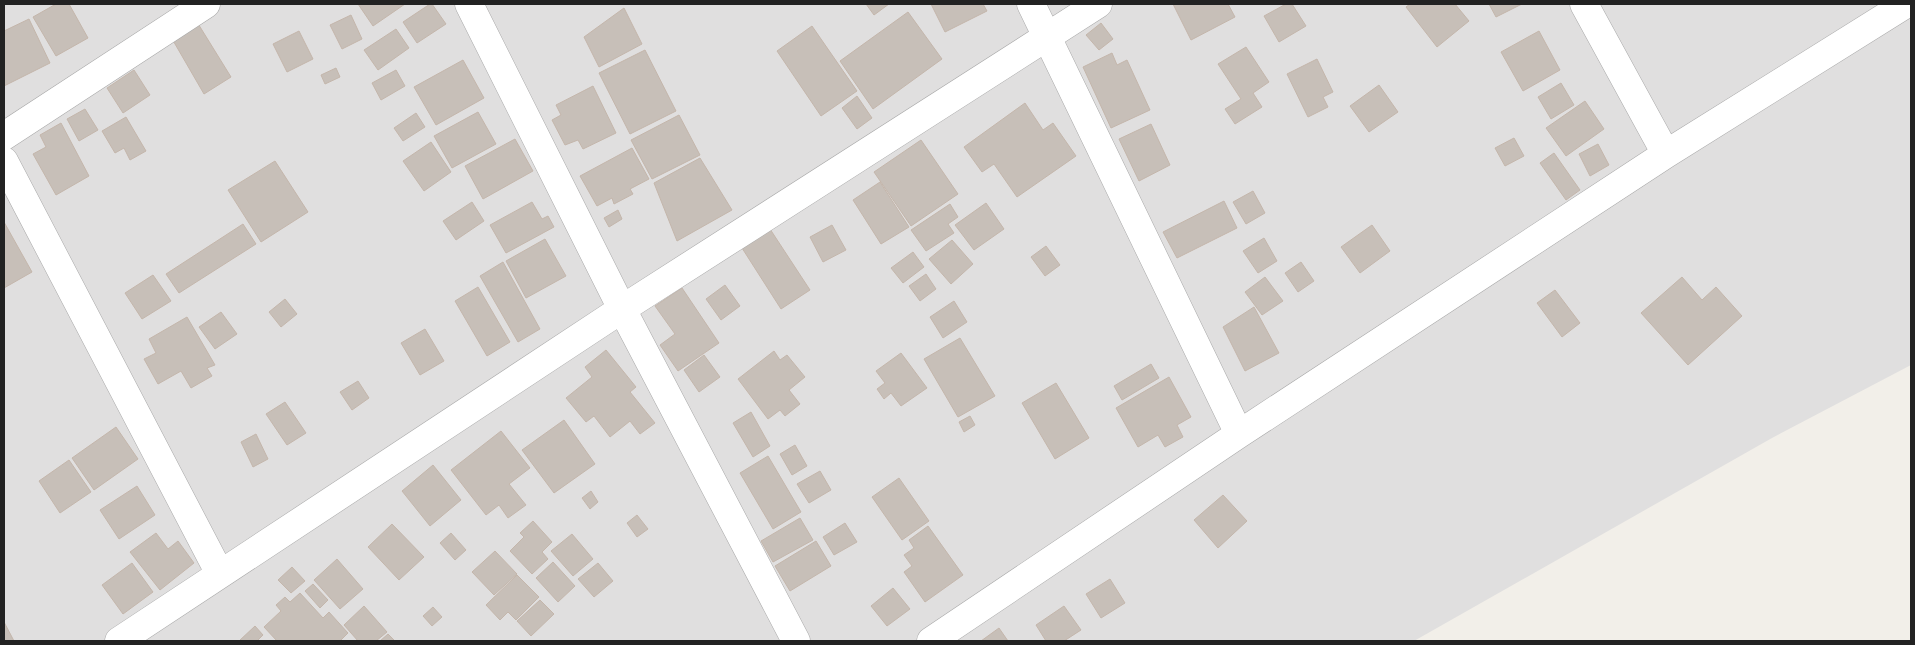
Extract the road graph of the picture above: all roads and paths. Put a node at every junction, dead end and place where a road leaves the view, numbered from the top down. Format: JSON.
{"nodes":[{"id":1,"x":206,"y":4,"type":"edge"},
{"id":2,"x":469,"y":4,"type":"edge"},
{"id":3,"x":1031,"y":4,"type":"edge"},
{"id":4,"x":1098,"y":4,"type":"edge"},
{"id":5,"x":1584,"y":4,"type":"edge"},
{"id":6,"x":1906,"y":4,"type":"edge"},
{"id":7,"x":1047,"y":36,"type":"junction"},
{"id":8,"x":4,"y":136,"type":"edge"},
{"id":9,"x":1666,"y":154,"type":"junction"},
{"id":10,"x":4,"y":161,"type":"edge"},
{"id":11,"x":622,"y":309,"type":"junction"},
{"id":12,"x":1239,"y":434,"type":"junction"},
{"id":13,"x":220,"y":574,"type":"junction"},
{"id":14,"x":119,"y":641,"type":"edge"},
{"id":15,"x":796,"y":641,"type":"edge"},
{"id":16,"x":931,"y":641,"type":"edge"}],
"edges":[{"from":1,"to":8,"type":"street"},
{"from":2,"to":11,"type":"street"},
{"from":3,"to":7,"type":"street"},
{"from":4,"to":7,"type":"street"},
{"from":5,"to":9,"type":"street"},
{"from":6,"to":9,"type":"street"},
{"from":7,"to":11,"type":"street"},
{"from":7,"to":12,"type":"street"},
{"from":9,"to":12,"type":"street"},
{"from":10,"to":13,"type":"street"},
{"from":11,"to":13,"type":"street"},
{"from":11,"to":15,"type":"street"},
{"from":12,"to":16,"type":"street"},
{"from":13,"to":14,"type":"street"}]}
